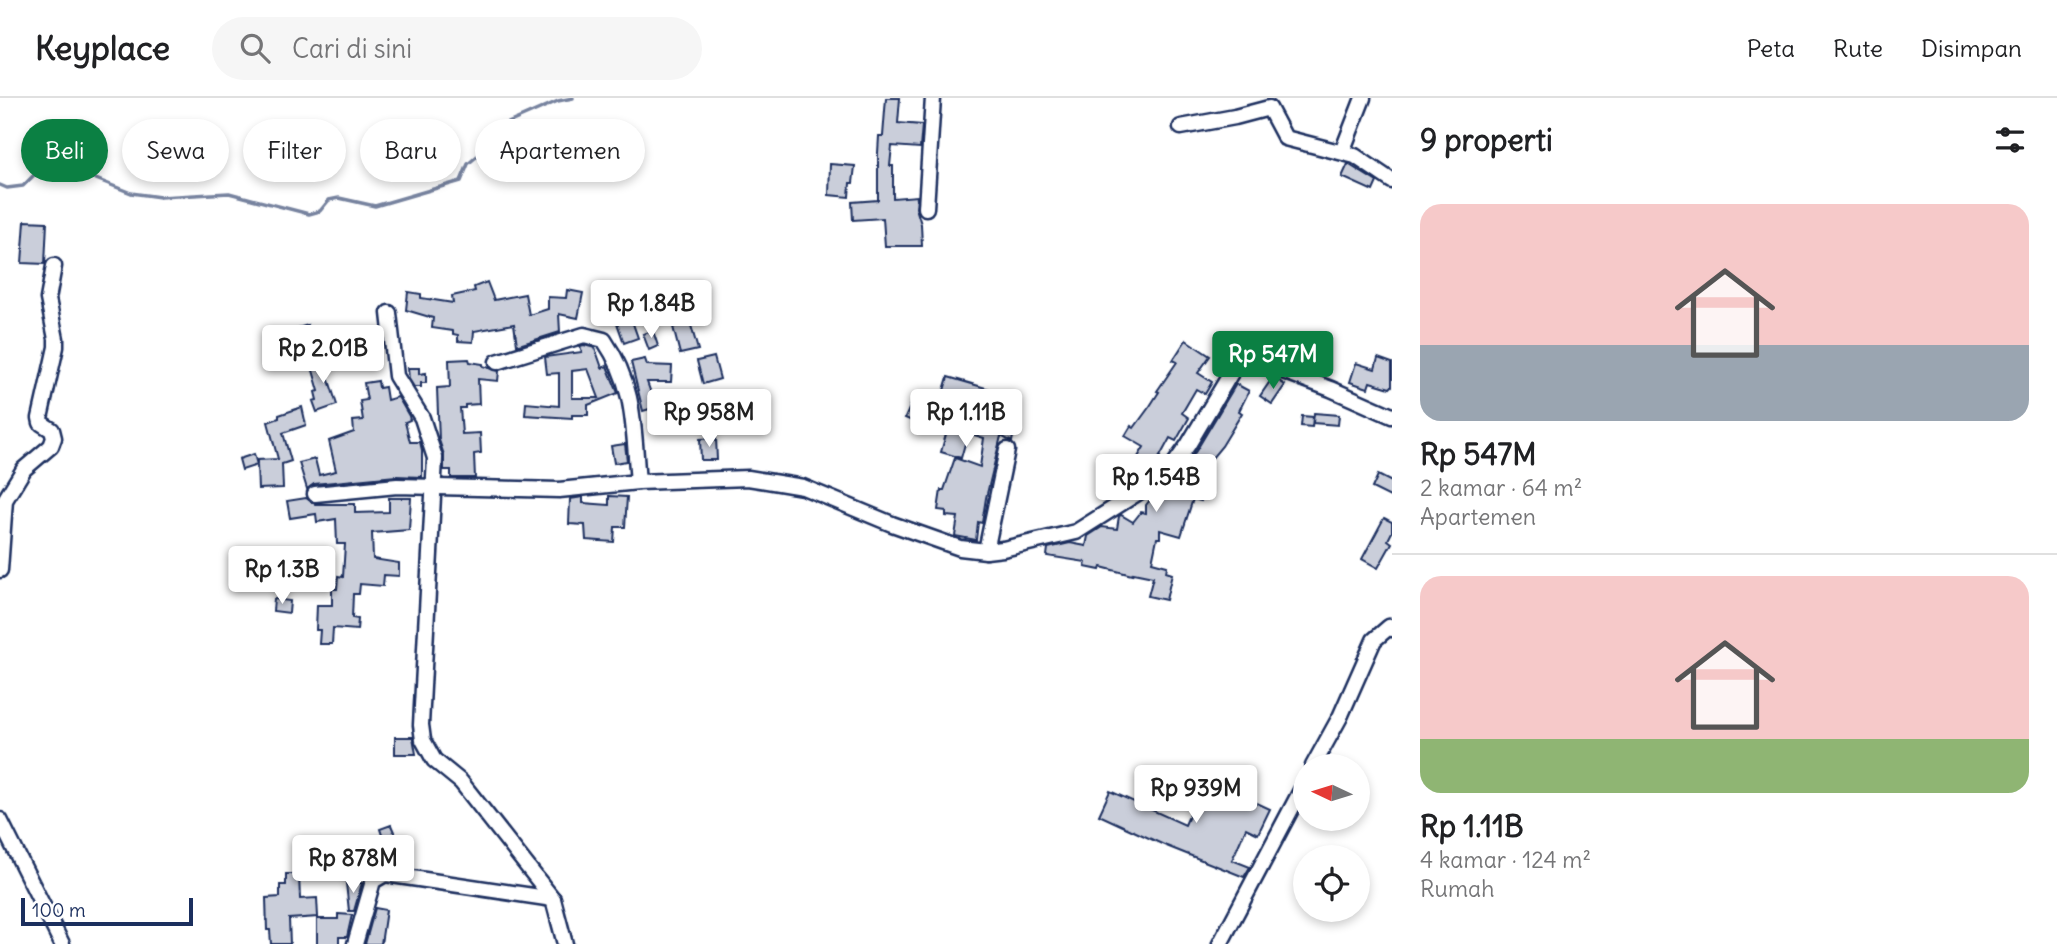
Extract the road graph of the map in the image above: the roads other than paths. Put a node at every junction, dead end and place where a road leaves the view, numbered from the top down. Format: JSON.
{"nodes":[{"id":1,"x":933,"y":98,"type":"edge"},
{"id":2,"x":1363,"y":98,"type":"edge"},
{"id":3,"x":1181,"y":127,"type":"dead end"},
{"id":4,"x":1342,"y":152,"type":"junction"},
{"id":5,"x":1392,"y":181,"type":"edge"},
{"id":6,"x":926,"y":208,"type":"dead end"},
{"id":7,"x":54,"y":266,"type":"dead end"},
{"id":8,"x":389,"y":313,"type":"dead end"},
{"id":9,"x":497,"y":362,"type":"dead end"},
{"id":10,"x":1392,"y":416,"type":"edge"},
{"id":11,"x":1007,"y":450,"type":"dead end"},
{"id":12,"x":638,"y":482,"type":"junction"},
{"id":13,"x":433,"y":488,"type":"junction"},
{"id":14,"x":315,"y":494,"type":"dead end"},
{"id":15,"x":986,"y":551,"type":"junction"},
{"id":16,"x":0,"y":570,"type":"edge"},
{"id":17,"x":1392,"y":629,"type":"edge"},
{"id":18,"x":1320,"y":754,"type":"edge"},
{"id":19,"x":1293,"y":805,"type":"edge"},
{"id":20,"x":0,"y":820,"type":"edge"},
{"id":21,"x":553,"y":899,"type":"junction"},
{"id":22,"x":62,"y":944,"type":"edge"},
{"id":23,"x":355,"y":944,"type":"edge"},
{"id":24,"x":565,"y":944,"type":"edge"},
{"id":25,"x":1220,"y":944,"type":"edge"}],
"edges":[{"from":1,"to":6,"type":"street"},
{"from":2,"to":4,"type":"street"},
{"from":3,"to":4,"type":"street"},
{"from":4,"to":5,"type":"street"},
{"from":7,"to":16,"type":"street"},
{"from":8,"to":13,"type":"street"},
{"from":9,"to":12,"type":"street"},
{"from":10,"to":15,"type":"street"},
{"from":11,"to":15,"type":"street"},
{"from":12,"to":13,"type":"street"},
{"from":12,"to":15,"type":"street"},
{"from":13,"to":14,"type":"street"},
{"from":13,"to":21,"type":"street"},
{"from":17,"to":18,"type":"street"},
{"from":19,"to":25,"type":"street"},
{"from":20,"to":22,"type":"street"},
{"from":21,"to":23,"type":"street"},
{"from":21,"to":24,"type":"street"}]}
